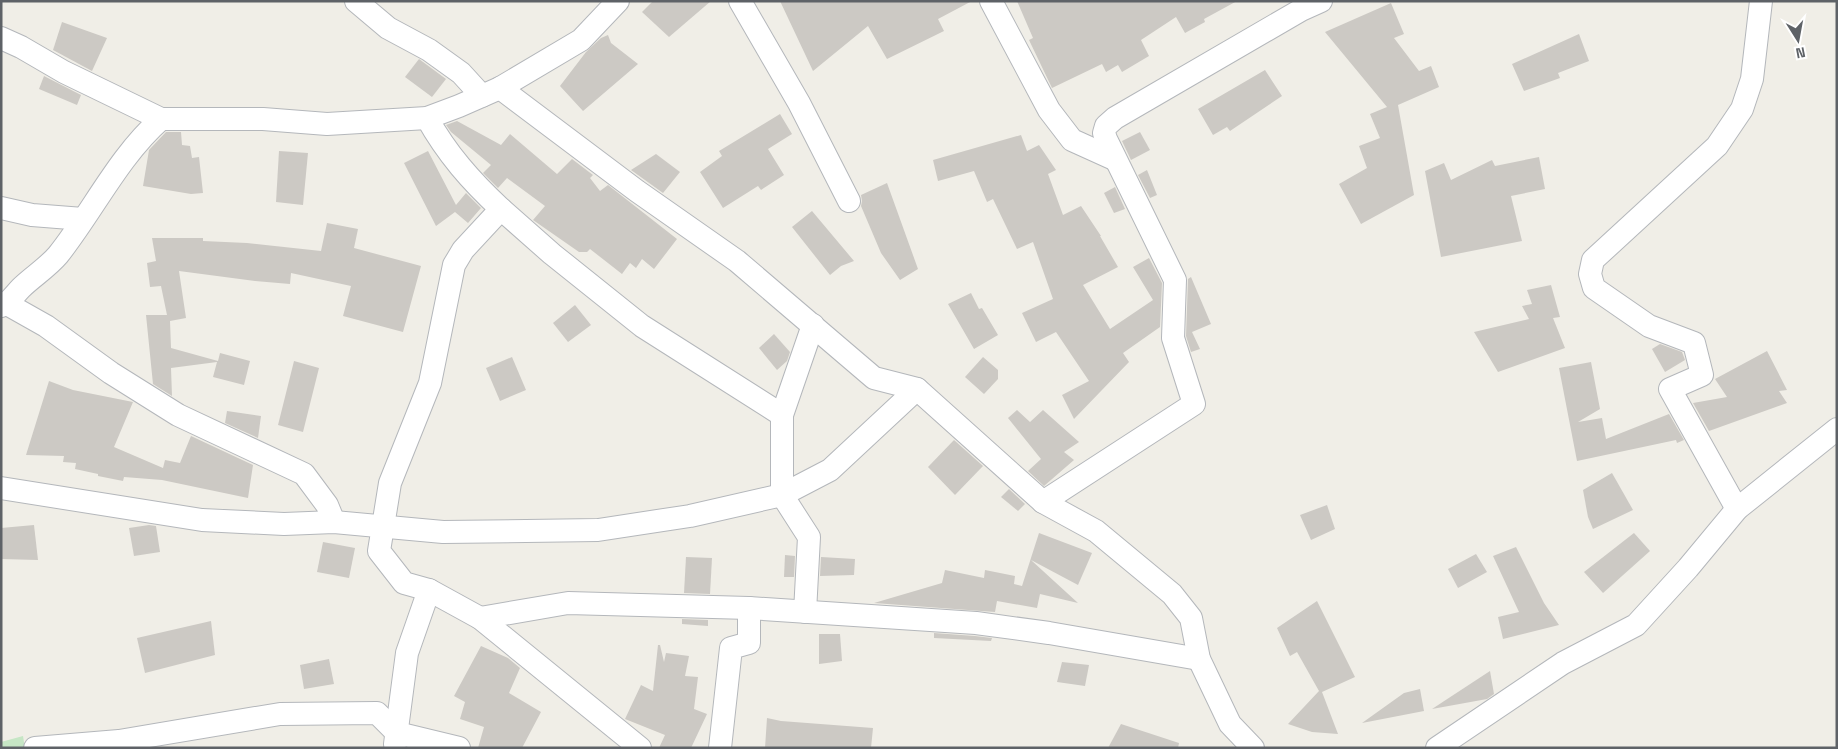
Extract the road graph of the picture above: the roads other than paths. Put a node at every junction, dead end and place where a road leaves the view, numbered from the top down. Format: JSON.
{"nodes":[{"id":1,"x":356,"y":1,"type":"edge"},
{"id":2,"x":618,"y":1,"type":"edge"},
{"id":3,"x":740,"y":1,"type":"edge"},
{"id":4,"x":991,"y":1,"type":"edge"},
{"id":5,"x":1321,"y":1,"type":"edge"},
{"id":6,"x":1761,"y":1,"type":"edge"},
{"id":7,"x":1,"y":38,"type":"edge"},
{"id":8,"x":491,"y":92,"type":"junction"},
{"id":9,"x":427,"y":118,"type":"junction"},
{"id":10,"x":161,"y":119,"type":"junction"},
{"id":11,"x":1114,"y":159,"type":"junction"},
{"id":12,"x":849,"y":201,"type":"dead end"},
{"id":13,"x":1,"y":208,"type":"edge"},
{"id":14,"x":501,"y":209,"type":"junction"},
{"id":15,"x":83,"y":219,"type":"junction"},
{"id":16,"x":4,"y":305,"type":"edge"},
{"id":17,"x":812,"y":325,"type":"junction"},
{"id":18,"x":917,"y":389,"type":"junction"},
{"id":19,"x":782,"y":415,"type":"junction"},
{"id":20,"x":1837,"y":429,"type":"edge"},
{"id":21,"x":1,"y":488,"type":"edge"},
{"id":22,"x":782,"y":495,"type":"junction"},
{"id":23,"x":1043,"y":502,"type":"junction"},
{"id":24,"x":1737,"y":509,"type":"junction"},
{"id":25,"x":334,"y":522,"type":"junction"},
{"id":26,"x":382,"y":525,"type":"junction"},
{"id":27,"x":429,"y":590,"type":"junction"},
{"id":28,"x":749,"y":608,"type":"junction"},
{"id":29,"x":805,"y":612,"type":"junction"},
{"id":30,"x":480,"y":618,"type":"junction"},
{"id":31,"x":1199,"y":659,"type":"junction"},
{"id":32,"x":396,"y":740,"type":"edge"},
{"id":33,"x":35,"y":748,"type":"edge"},
{"id":34,"x":459,"y":748,"type":"edge"},
{"id":35,"x":640,"y":748,"type":"edge"},
{"id":36,"x":720,"y":748,"type":"edge"},
{"id":37,"x":1253,"y":748,"type":"edge"},
{"id":38,"x":1437,"y":748,"type":"edge"}],
"edges":[{"from":1,"to":8,"type":"street"},
{"from":2,"to":8,"type":"street"},
{"from":3,"to":12,"type":"street"},
{"from":4,"to":11,"type":"street"},
{"from":5,"to":11,"type":"street"},
{"from":6,"to":24,"type":"street"},
{"from":7,"to":10,"type":"street"},
{"from":8,"to":9,"type":"street"},
{"from":8,"to":17,"type":"street"},
{"from":9,"to":10,"type":"street"},
{"from":9,"to":14,"type":"street"},
{"from":10,"to":15,"type":"street"},
{"from":11,"to":23,"type":"street"},
{"from":13,"to":15,"type":"street"},
{"from":14,"to":19,"type":"street"},
{"from":14,"to":26,"type":"street"},
{"from":15,"to":16,"type":"street"},
{"from":16,"to":25,"type":"street"},
{"from":17,"to":18,"type":"street"},
{"from":17,"to":19,"type":"street"},
{"from":18,"to":22,"type":"street"},
{"from":18,"to":23,"type":"street"},
{"from":19,"to":22,"type":"street"},
{"from":20,"to":24,"type":"street"},
{"from":21,"to":25,"type":"street"},
{"from":22,"to":26,"type":"street"},
{"from":22,"to":29,"type":"street"},
{"from":23,"to":31,"type":"street"},
{"from":24,"to":38,"type":"street"},
{"from":25,"to":26,"type":"street"},
{"from":26,"to":27,"type":"street"},
{"from":27,"to":30,"type":"street"},
{"from":27,"to":32,"type":"street"},
{"from":28,"to":29,"type":"street"},
{"from":28,"to":30,"type":"street"},
{"from":28,"to":36,"type":"street"},
{"from":29,"to":31,"type":"street"},
{"from":30,"to":35,"type":"street"},
{"from":31,"to":37,"type":"street"},
{"from":32,"to":33,"type":"street"},
{"from":32,"to":34,"type":"street"}]}
